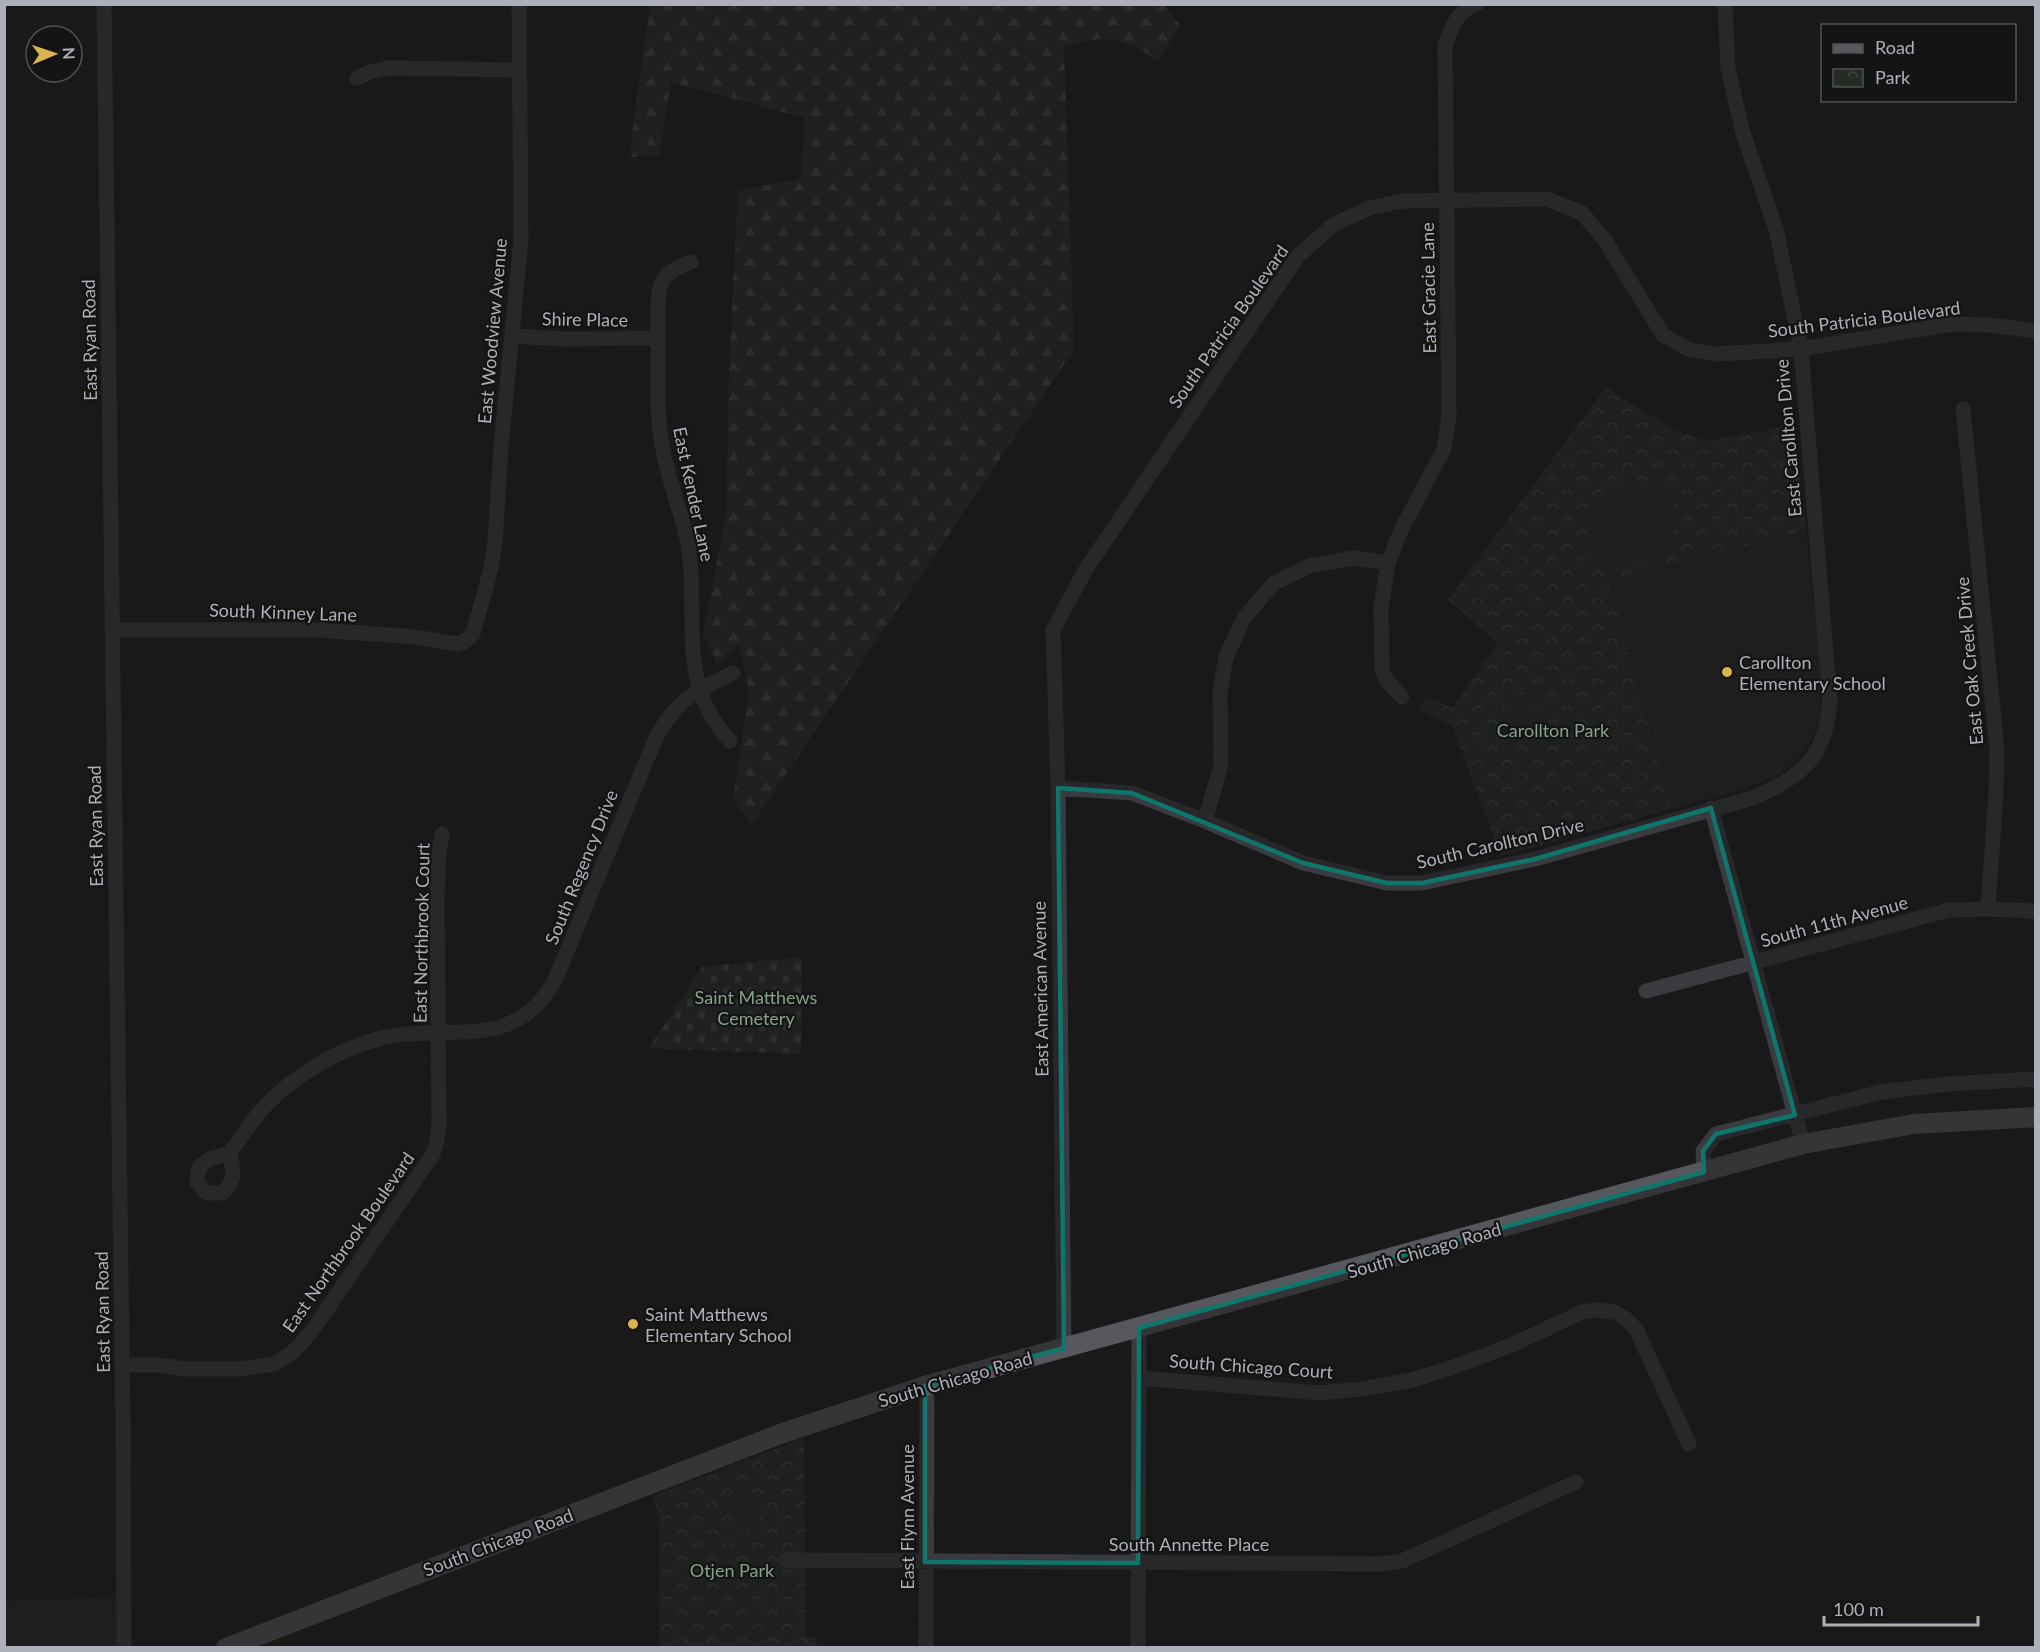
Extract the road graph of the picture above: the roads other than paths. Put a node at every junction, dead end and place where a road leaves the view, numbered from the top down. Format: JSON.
{"nodes":[{"id":1,"x":104,"y":4,"type":"edge"},
{"id":2,"x":519,"y":4,"type":"edge"},
{"id":3,"x":1725,"y":4,"type":"edge"},
{"id":4,"x":1473,"y":6,"type":"edge"},
{"id":5,"x":519,"y":70,"type":"junction"},
{"id":6,"x":357,"y":78,"type":"dead end"},
{"id":7,"x":1446,"y":200,"type":"junction"},
{"id":8,"x":691,"y":262,"type":"dead end"},
{"id":9,"x":2036,"y":331,"type":"edge"},
{"id":10,"x":512,"y":336,"type":"junction"},
{"id":11,"x":658,"y":338,"type":"junction"},
{"id":12,"x":1801,"y":349,"type":"junction"},
{"id":13,"x":1963,"y":409,"type":"dead end"},
{"id":14,"x":1388,"y":563,"type":"junction"},
{"id":15,"x":112,"y":630,"type":"junction"},
{"id":16,"x":1053,"y":630,"type":"joint"},
{"id":17,"x":452,"y":644,"type":"joint"},
{"id":18,"x":733,"y":673,"type":"dead end"},
{"id":19,"x":700,"y":690,"type":"junction"},
{"id":20,"x":1402,"y":697,"type":"dead end"},
{"id":21,"x":730,"y":741,"type":"dead end"},
{"id":22,"x":1058,"y":788,"type":"junction"},
{"id":23,"x":1711,"y":808,"type":"junction"},
{"id":24,"x":1205,"y":821,"type":"junction"},
{"id":25,"x":442,"y":834,"type":"dead end"},
{"id":26,"x":1988,"y":909,"type":"junction"},
{"id":27,"x":2036,"y":911,"type":"edge"},
{"id":28,"x":1754,"y":962,"type":"junction"},
{"id":29,"x":1646,"y":991,"type":"dead end"},
{"id":30,"x":438,"y":1033,"type":"junction"},
{"id":31,"x":2036,"y":1079,"type":"edge"},
{"id":32,"x":1795,"y":1115,"type":"junction"},
{"id":33,"x":2036,"y":1117,"type":"edge"},
{"id":34,"x":1803,"y":1144,"type":"junction"},
{"id":35,"x":229,"y":1154,"type":"dead end"},
{"id":36,"x":1704,"y":1172,"type":"junction"},
{"id":37,"x":1140,"y":1328,"type":"junction"},
{"id":38,"x":1064,"y":1348,"type":"junction"},
{"id":39,"x":122,"y":1370,"type":"junction"},
{"id":40,"x":1140,"y":1378,"type":"junction"},
{"id":41,"x":925,"y":1386,"type":"junction"},
{"id":42,"x":1689,"y":1444,"type":"dead end"},
{"id":43,"x":1576,"y":1482,"type":"dead end"},
{"id":44,"x":786,"y":1560,"type":"dead end"},
{"id":45,"x":925,"y":1562,"type":"junction"},
{"id":46,"x":1138,"y":1563,"type":"junction"},
{"id":47,"x":124,"y":1647,"type":"edge"},
{"id":48,"x":226,"y":1647,"type":"edge"},
{"id":49,"x":926,"y":1647,"type":"edge"},
{"id":50,"x":1138,"y":1647,"type":"edge"}],
"edges":[{"from":1,"to":15,"type":"street","name":"East Ryan Road"},
{"from":2,"to":5,"type":"street","name":"East Woodview Avenue"},
{"from":3,"to":12,"type":"street","name":"East Carollton Drive"},
{"from":4,"to":7,"type":"street","name":"East Gracie Lane"},
{"from":5,"to":6,"type":"street"},
{"from":5,"to":10,"type":"street","name":"East Woodview Avenue"},
{"from":7,"to":12,"type":"street","name":"South Patricia Boulevard"},
{"from":7,"to":14,"type":"street","name":"East Gracie Lane"},
{"from":7,"to":16,"type":"street","name":"South Patricia Boulevard"},
{"from":8,"to":11,"type":"street","name":"East Kender Lane"},
{"from":9,"to":12,"type":"street","name":"South Patricia Boulevard"},
{"from":10,"to":11,"type":"street","name":"Shire Place"},
{"from":10,"to":17,"type":"street","name":"East Woodview Avenue"},
{"from":11,"to":19,"type":"street","name":"East Kender Lane"},
{"from":12,"to":23,"type":"street","name":"East Carollton Drive"},
{"from":13,"to":26,"type":"street","name":"East Oak Creek Drive"},
{"from":14,"to":20,"type":"street","name":"East Gracie Lane"},
{"from":14,"to":24,"type":"street"},
{"from":15,"to":17,"type":"street","name":"South Kinney Lane"},
{"from":15,"to":39,"type":"street","name":"East Ryan Road"},
{"from":16,"to":22,"type":"street","name":"East American Avenue"},
{"from":18,"to":19,"type":"street","name":"South Regency Drive"},
{"from":19,"to":21,"type":"street","name":"East Kender Lane"},
{"from":19,"to":30,"type":"street","name":"South Regency Drive"},
{"from":22,"to":24,"type":"street","name":"South Carollton Drive"},
{"from":22,"to":38,"type":"street","name":"East American Avenue"},
{"from":23,"to":24,"type":"street","name":"South Carollton Drive"},
{"from":23,"to":28,"type":"street"},
{"from":25,"to":30,"type":"street","name":"East Northbrook Court"},
{"from":26,"to":27,"type":"street","name":"South 11th Avenue"},
{"from":26,"to":28,"type":"street","name":"South 11th Avenue"},
{"from":28,"to":29,"type":"street","name":"South 11th Avenue"},
{"from":28,"to":32,"type":"street"},
{"from":30,"to":35,"type":"street","name":"South Regency Drive"},
{"from":30,"to":39,"type":"street","name":"East Northbrook Boulevard"},
{"from":31,"to":32,"type":"street"},
{"from":32,"to":34,"type":"street"},
{"from":32,"to":36,"type":"street"},
{"from":33,"to":34,"type":"main road","name":"South Chicago Road"},
{"from":34,"to":36,"type":"main road","name":"South Chicago Road"},
{"from":36,"to":37,"type":"main road","name":"South Chicago Road"},
{"from":37,"to":38,"type":"main road","name":"South Chicago Road"},
{"from":37,"to":40,"type":"street"},
{"from":38,"to":41,"type":"main road","name":"South Chicago Road"},
{"from":39,"to":47,"type":"street","name":"East Ryan Road"},
{"from":40,"to":42,"type":"street","name":"South Chicago Court"},
{"from":40,"to":46,"type":"street"},
{"from":41,"to":45,"type":"street","name":"East Flynn Avenue"},
{"from":41,"to":48,"type":"main road","name":"South Chicago Road"},
{"from":43,"to":46,"type":"street","name":"South Annette Place"},
{"from":44,"to":45,"type":"street","name":"South Annette Place"},
{"from":45,"to":46,"type":"street","name":"South Annette Place"},
{"from":45,"to":49,"type":"street","name":"East Flynn Avenue"},
{"from":46,"to":50,"type":"street"}]}
